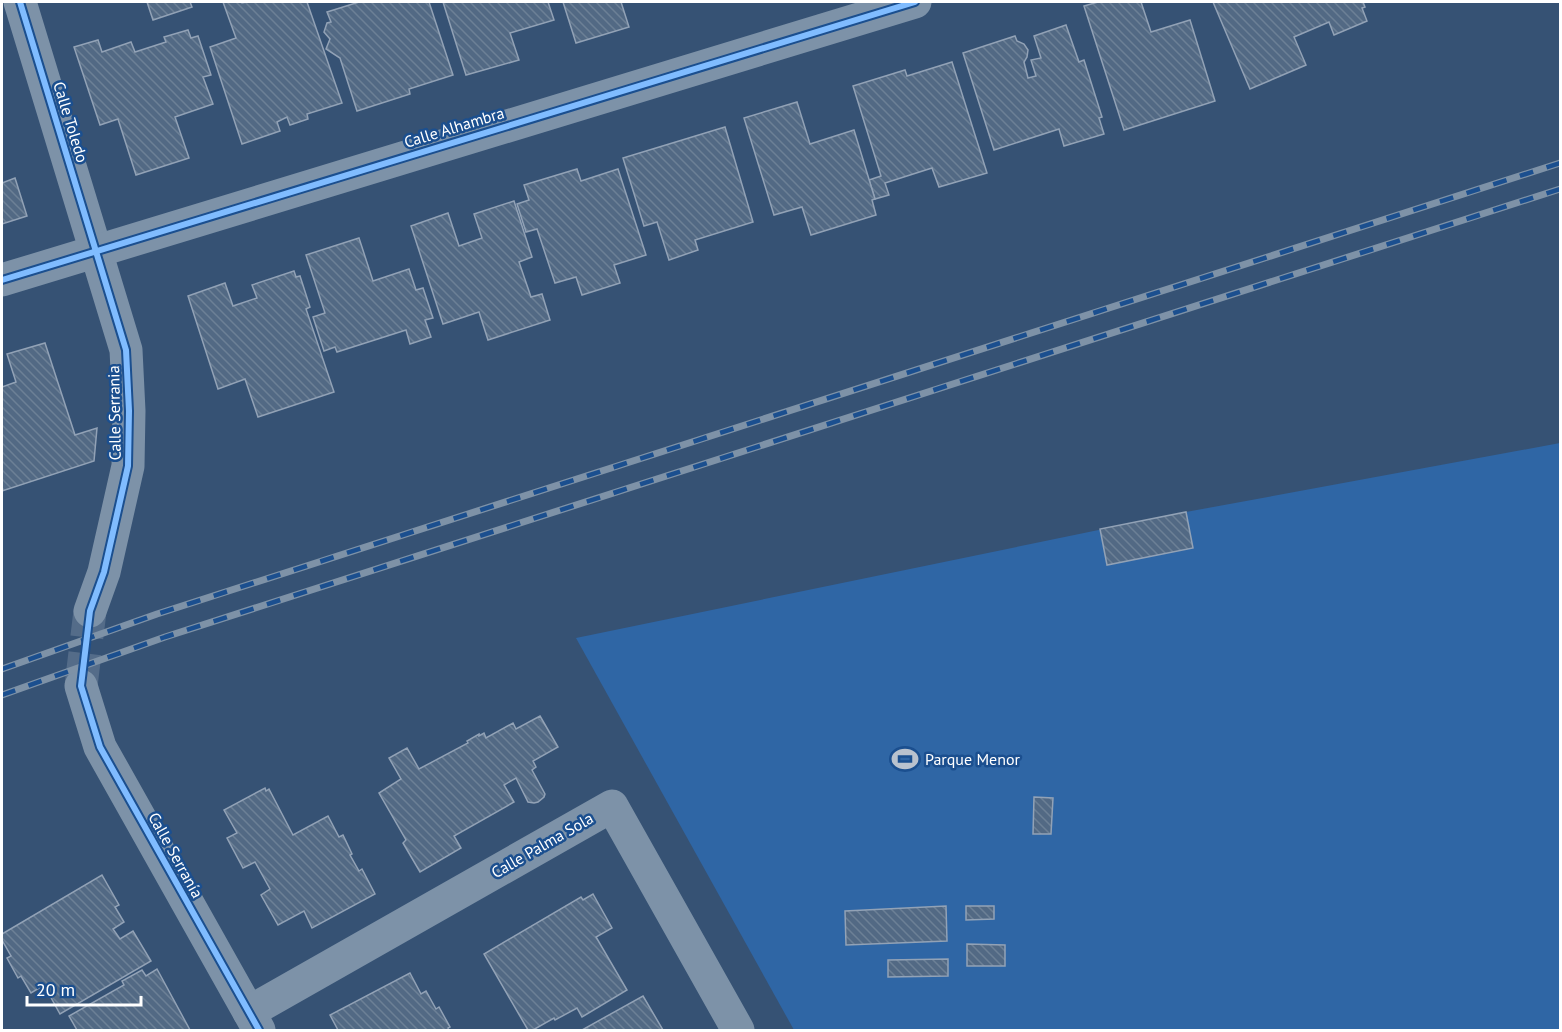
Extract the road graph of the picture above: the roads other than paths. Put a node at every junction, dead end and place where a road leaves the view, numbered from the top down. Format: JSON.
{"nodes":[{"id":1,"x":20,"y":2,"type":"edge"},
{"id":2,"x":915,"y":2,"type":"edge"},
{"id":3,"x":96,"y":251,"type":"junction"},
{"id":4,"x":2,"y":280,"type":"edge"},
{"id":5,"x":90,"y":611,"type":"tunnel mouth"},
{"id":6,"x":81,"y":686,"type":"tunnel mouth"},
{"id":7,"x":254,"y":1021,"type":"edge"},
{"id":8,"x":738,"y":1030,"type":"edge"}],
"edges":[{"from":1,"to":3,"type":"street","name":"Calle Toledo"},
{"from":2,"to":3,"type":"street","name":"Calle Alhambra"},
{"from":3,"to":4,"type":"street","name":"Calle Alhambra"},
{"from":3,"to":5,"type":"street","name":"Calle Serrania"},
{"from":6,"to":7,"type":"street","name":"Calle Serranía"},
{"from":7,"to":8,"type":"street","name":"Calle Palma Sola"}]}
